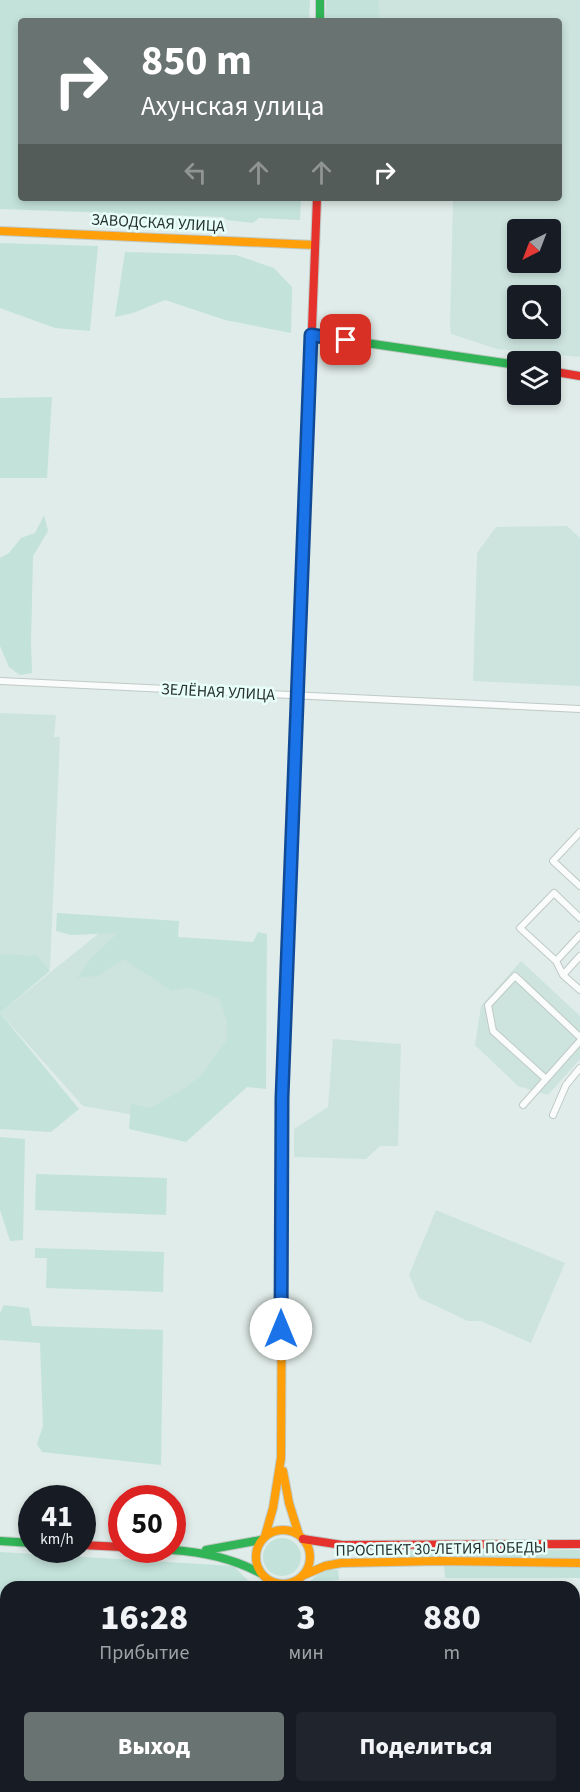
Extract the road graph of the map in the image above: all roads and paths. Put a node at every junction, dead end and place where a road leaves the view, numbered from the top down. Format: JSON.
{"nodes":[{"id":1,"x":320,"y":0,"type":"edge"},
{"id":2,"x":320,"y":18,"type":"edge"},
{"id":3,"x":317,"y":201,"type":"edge"},
{"id":4,"x":0,"y":231,"type":"edge"},
{"id":5,"x":315,"y":245,"type":"junction"},
{"id":6,"x":311,"y":335,"type":"junction"},
{"id":7,"x":507,"y":363,"type":"edge"},
{"id":8,"x":561,"y":373,"type":"edge"},
{"id":9,"x":580,"y":376,"type":"edge"},
{"id":10,"x":0,"y":681,"type":"edge"},
{"id":11,"x":298,"y":696,"type":"junction"},
{"id":12,"x":580,"y":709,"type":"edge"},
{"id":13,"x":580,"y":832,"type":"edge"},
{"id":14,"x":580,"y":886,"type":"edge"},
{"id":15,"x":580,"y":918,"type":"edge"},
{"id":16,"x":580,"y":935,"type":"edge"},
{"id":17,"x":580,"y":956,"type":"edge"},
{"id":18,"x":556,"y":961,"type":"junction"},
{"id":19,"x":563,"y":975,"type":"junction"},
{"id":20,"x":580,"y":990,"type":"edge"},
{"id":21,"x":580,"y":1037,"type":"edge"},
{"id":22,"x":580,"y":1041,"type":"edge"},
{"id":23,"x":580,"y":1068,"type":"edge"},
{"id":24,"x":546,"y":1079,"type":"junction"},
{"id":25,"x":523,"y":1105,"type":"dead end"},
{"id":26,"x":553,"y":1115,"type":"dead end"},
{"id":27,"x":281,"y":1458,"type":"junction"},
{"id":28,"x":301,"y":1537,"type":"junction"},
{"id":29,"x":263,"y":1538,"type":"junction"},
{"id":30,"x":0,"y":1541,"type":"edge"},
{"id":31,"x":18,"y":1542,"type":"edge"},
{"id":32,"x":580,"y":1544,"type":"edge"},
{"id":33,"x":186,"y":1550,"type":"edge"},
{"id":34,"x":200,"y":1551,"type":"junction"},
{"id":35,"x":580,"y":1563,"type":"edge"},
{"id":36,"x":266,"y":1580,"type":"edge"},
{"id":37,"x":300,"y":1580,"type":"edge"}],
"edges":[{"from":1,"to":2,"type":"main road"},
{"from":3,"to":5,"type":"main road"},
{"from":4,"to":5,"type":"main road","name":"ЗАВОДСКАЯ УЛИЦА"},
{"from":5,"to":6,"type":"main road"},
{"from":6,"to":7,"type":"main road"},
{"from":6,"to":11,"type":"main road"},
{"from":8,"to":9,"type":"main road"},
{"from":10,"to":11,"type":"street","name":"ЗЕЛЁНАЯ УЛИЦА"},
{"from":11,"to":12,"type":"street","name":"ЗЕЛЁНАЯ УЛИЦА"},
{"from":11,"to":27,"type":"main road"},
{"from":13,"to":14,"type":"street"},
{"from":15,"to":18,"type":"street"},
{"from":16,"to":18,"type":"street"},
{"from":17,"to":19,"type":"street"},
{"from":18,"to":19,"type":"street"},
{"from":19,"to":20,"type":"street"},
{"from":21,"to":24,"type":"street"},
{"from":22,"to":24,"type":"street"},
{"from":23,"to":26,"type":"street"},
{"from":24,"to":25,"type":"street"},
{"from":27,"to":28,"type":"main road"},
{"from":27,"to":29,"type":"main road"},
{"from":28,"to":29,"type":"main road"},
{"from":28,"to":32,"type":"main road","name":"ПРОСПЕКТ 30-ЛЕТИЯ ПОБЕДЫ"},
{"from":28,"to":37,"type":"main road"},
{"from":29,"to":34,"type":"main road"},
{"from":29,"to":36,"type":"main road"},
{"from":30,"to":31,"type":"main road"},
{"from":33,"to":34,"type":"main road"},
{"from":34,"to":36,"type":"main road"},
{"from":35,"to":37,"type":"main road","name":"ПРОСПЕКТ 30-ЛЕТИЯ ПОБЕДЫ"}]}
